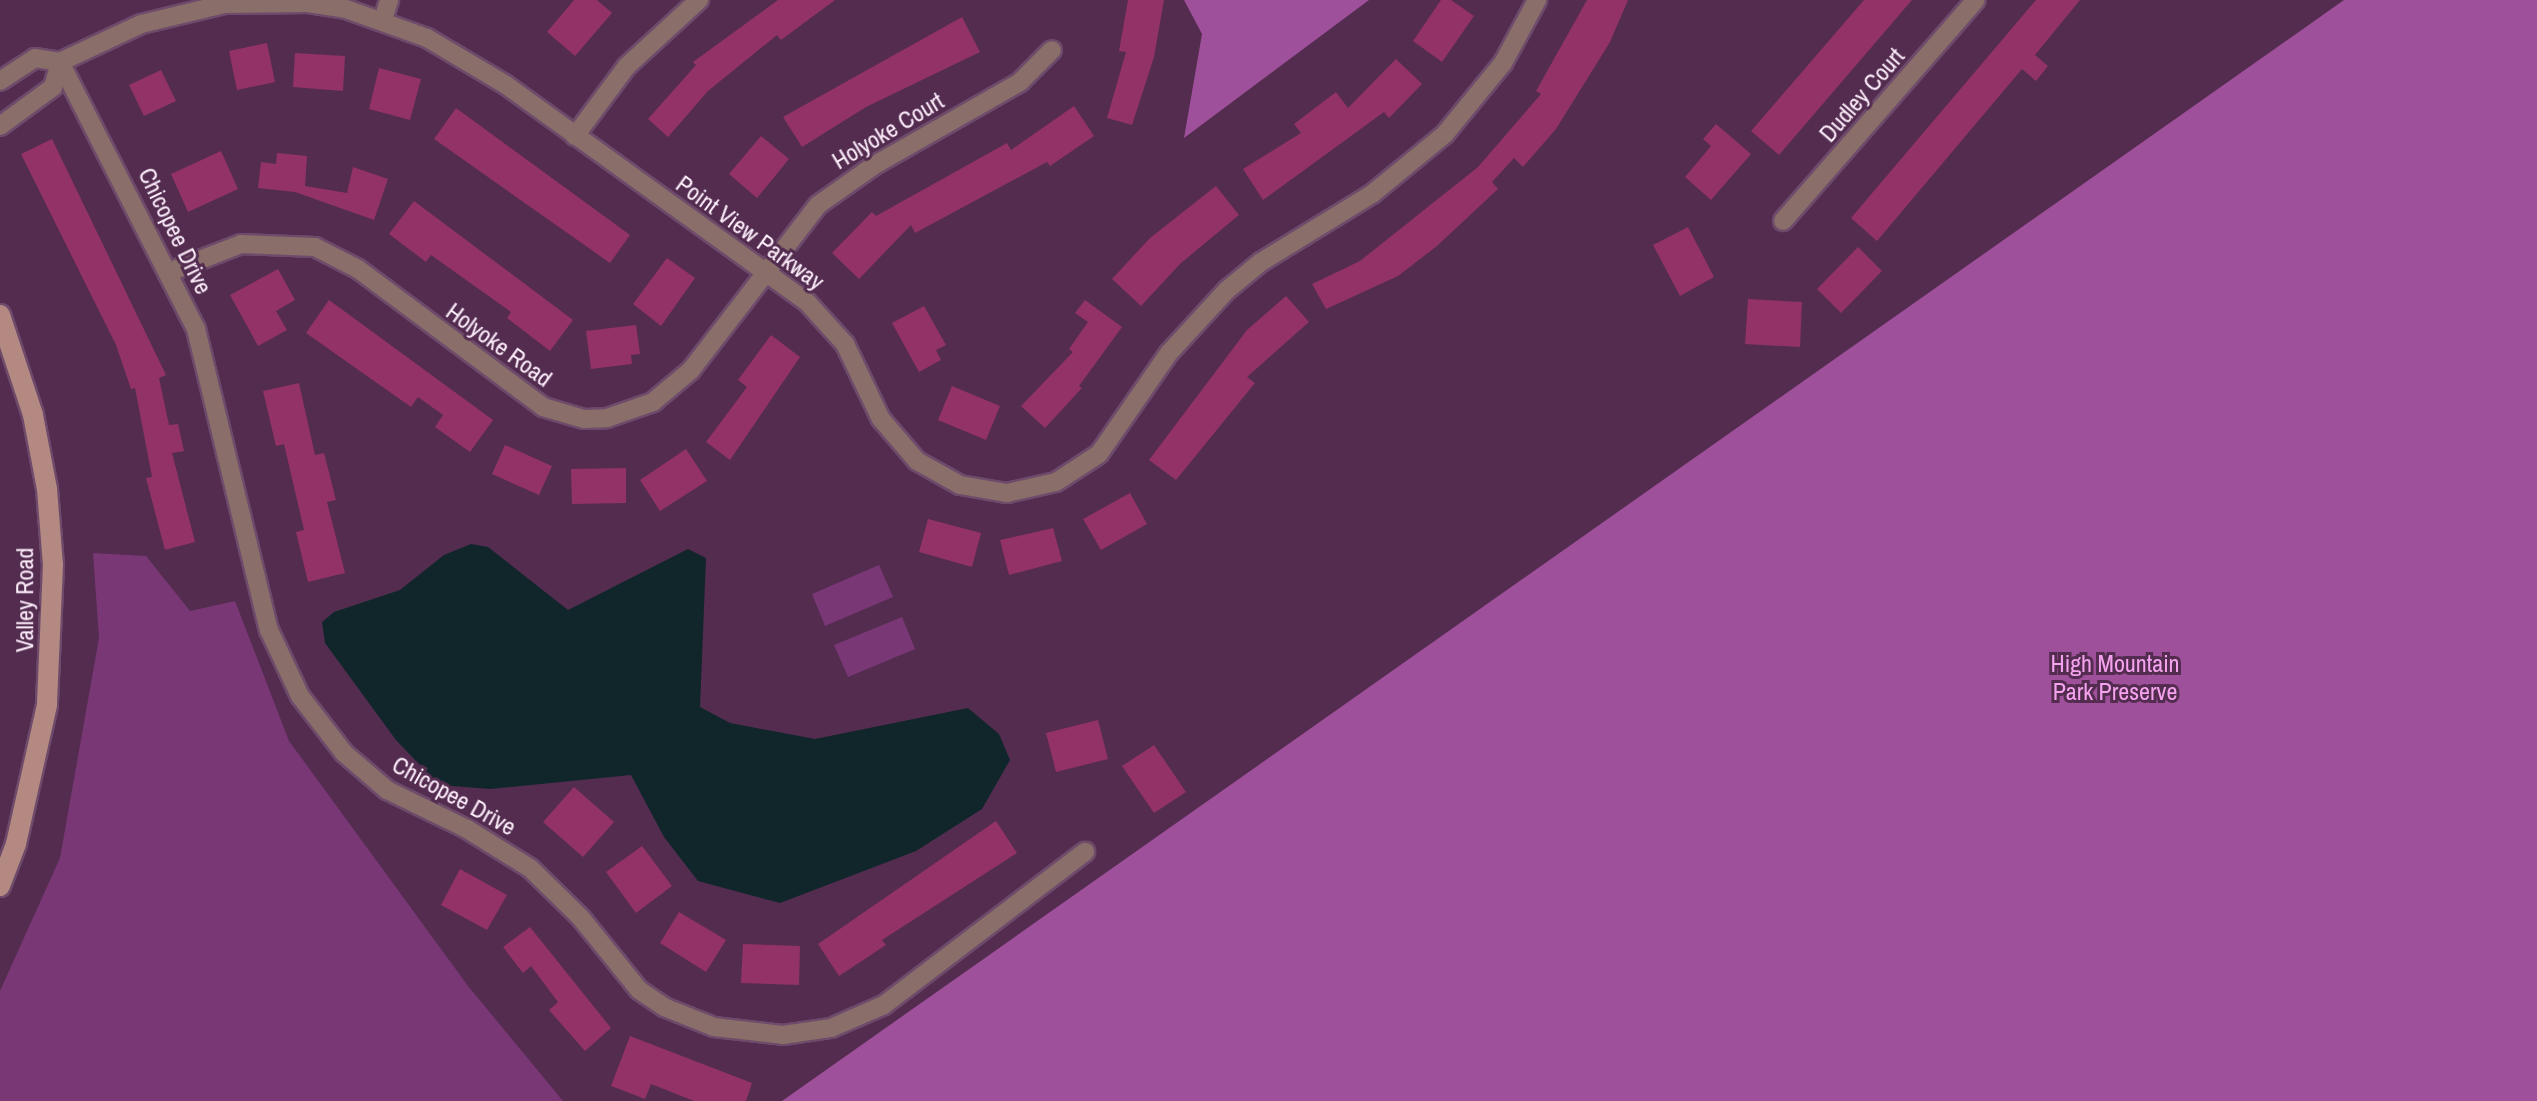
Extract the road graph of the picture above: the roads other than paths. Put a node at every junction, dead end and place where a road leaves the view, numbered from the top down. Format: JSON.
{"nodes":[{"id":1,"x":389,"y":0,"type":"edge"},
{"id":2,"x":699,"y":0,"type":"edge"},
{"id":3,"x":1537,"y":0,"type":"edge"},
{"id":4,"x":1976,"y":0,"type":"edge"},
{"id":5,"x":383,"y":20,"type":"junction"},
{"id":6,"x":1052,"y":50,"type":"dead end"},
{"id":7,"x":60,"y":62,"type":"junction"},
{"id":8,"x":0,"y":81,"type":"edge"},
{"id":9,"x":0,"y":126,"type":"edge"},
{"id":10,"x":575,"y":136,"type":"junction"},
{"id":11,"x":1783,"y":221,"type":"dead end"},
{"id":12,"x":169,"y":272,"type":"junction"},
{"id":13,"x":767,"y":272,"type":"junction"},
{"id":14,"x":0,"y":315,"type":"edge"},
{"id":15,"x":1085,"y":852,"type":"dead end"},
{"id":16,"x":0,"y":886,"type":"edge"}],
"edges":[{"from":1,"to":5,"type":"street"},
{"from":2,"to":10,"type":"street"},
{"from":3,"to":13,"type":"street","name":"Point View Parkway"},
{"from":4,"to":11,"type":"street","name":"Dudley Court"},
{"from":5,"to":7,"type":"street","name":"Point View Parkway"},
{"from":5,"to":10,"type":"street","name":"Point View Parkway"},
{"from":6,"to":13,"type":"street","name":"Holyoke Court"},
{"from":7,"to":8,"type":"street","name":"Point View Parkway"},
{"from":7,"to":9,"type":"street"},
{"from":7,"to":12,"type":"street","name":"Chicopee Drive"},
{"from":10,"to":13,"type":"street","name":"Point View Parkway"},
{"from":12,"to":13,"type":"street","name":"Holyoke Road"},
{"from":12,"to":15,"type":"street","name":"Chicopee Drive"},
{"from":14,"to":16,"type":"main road","name":"Valley Road"}]}
